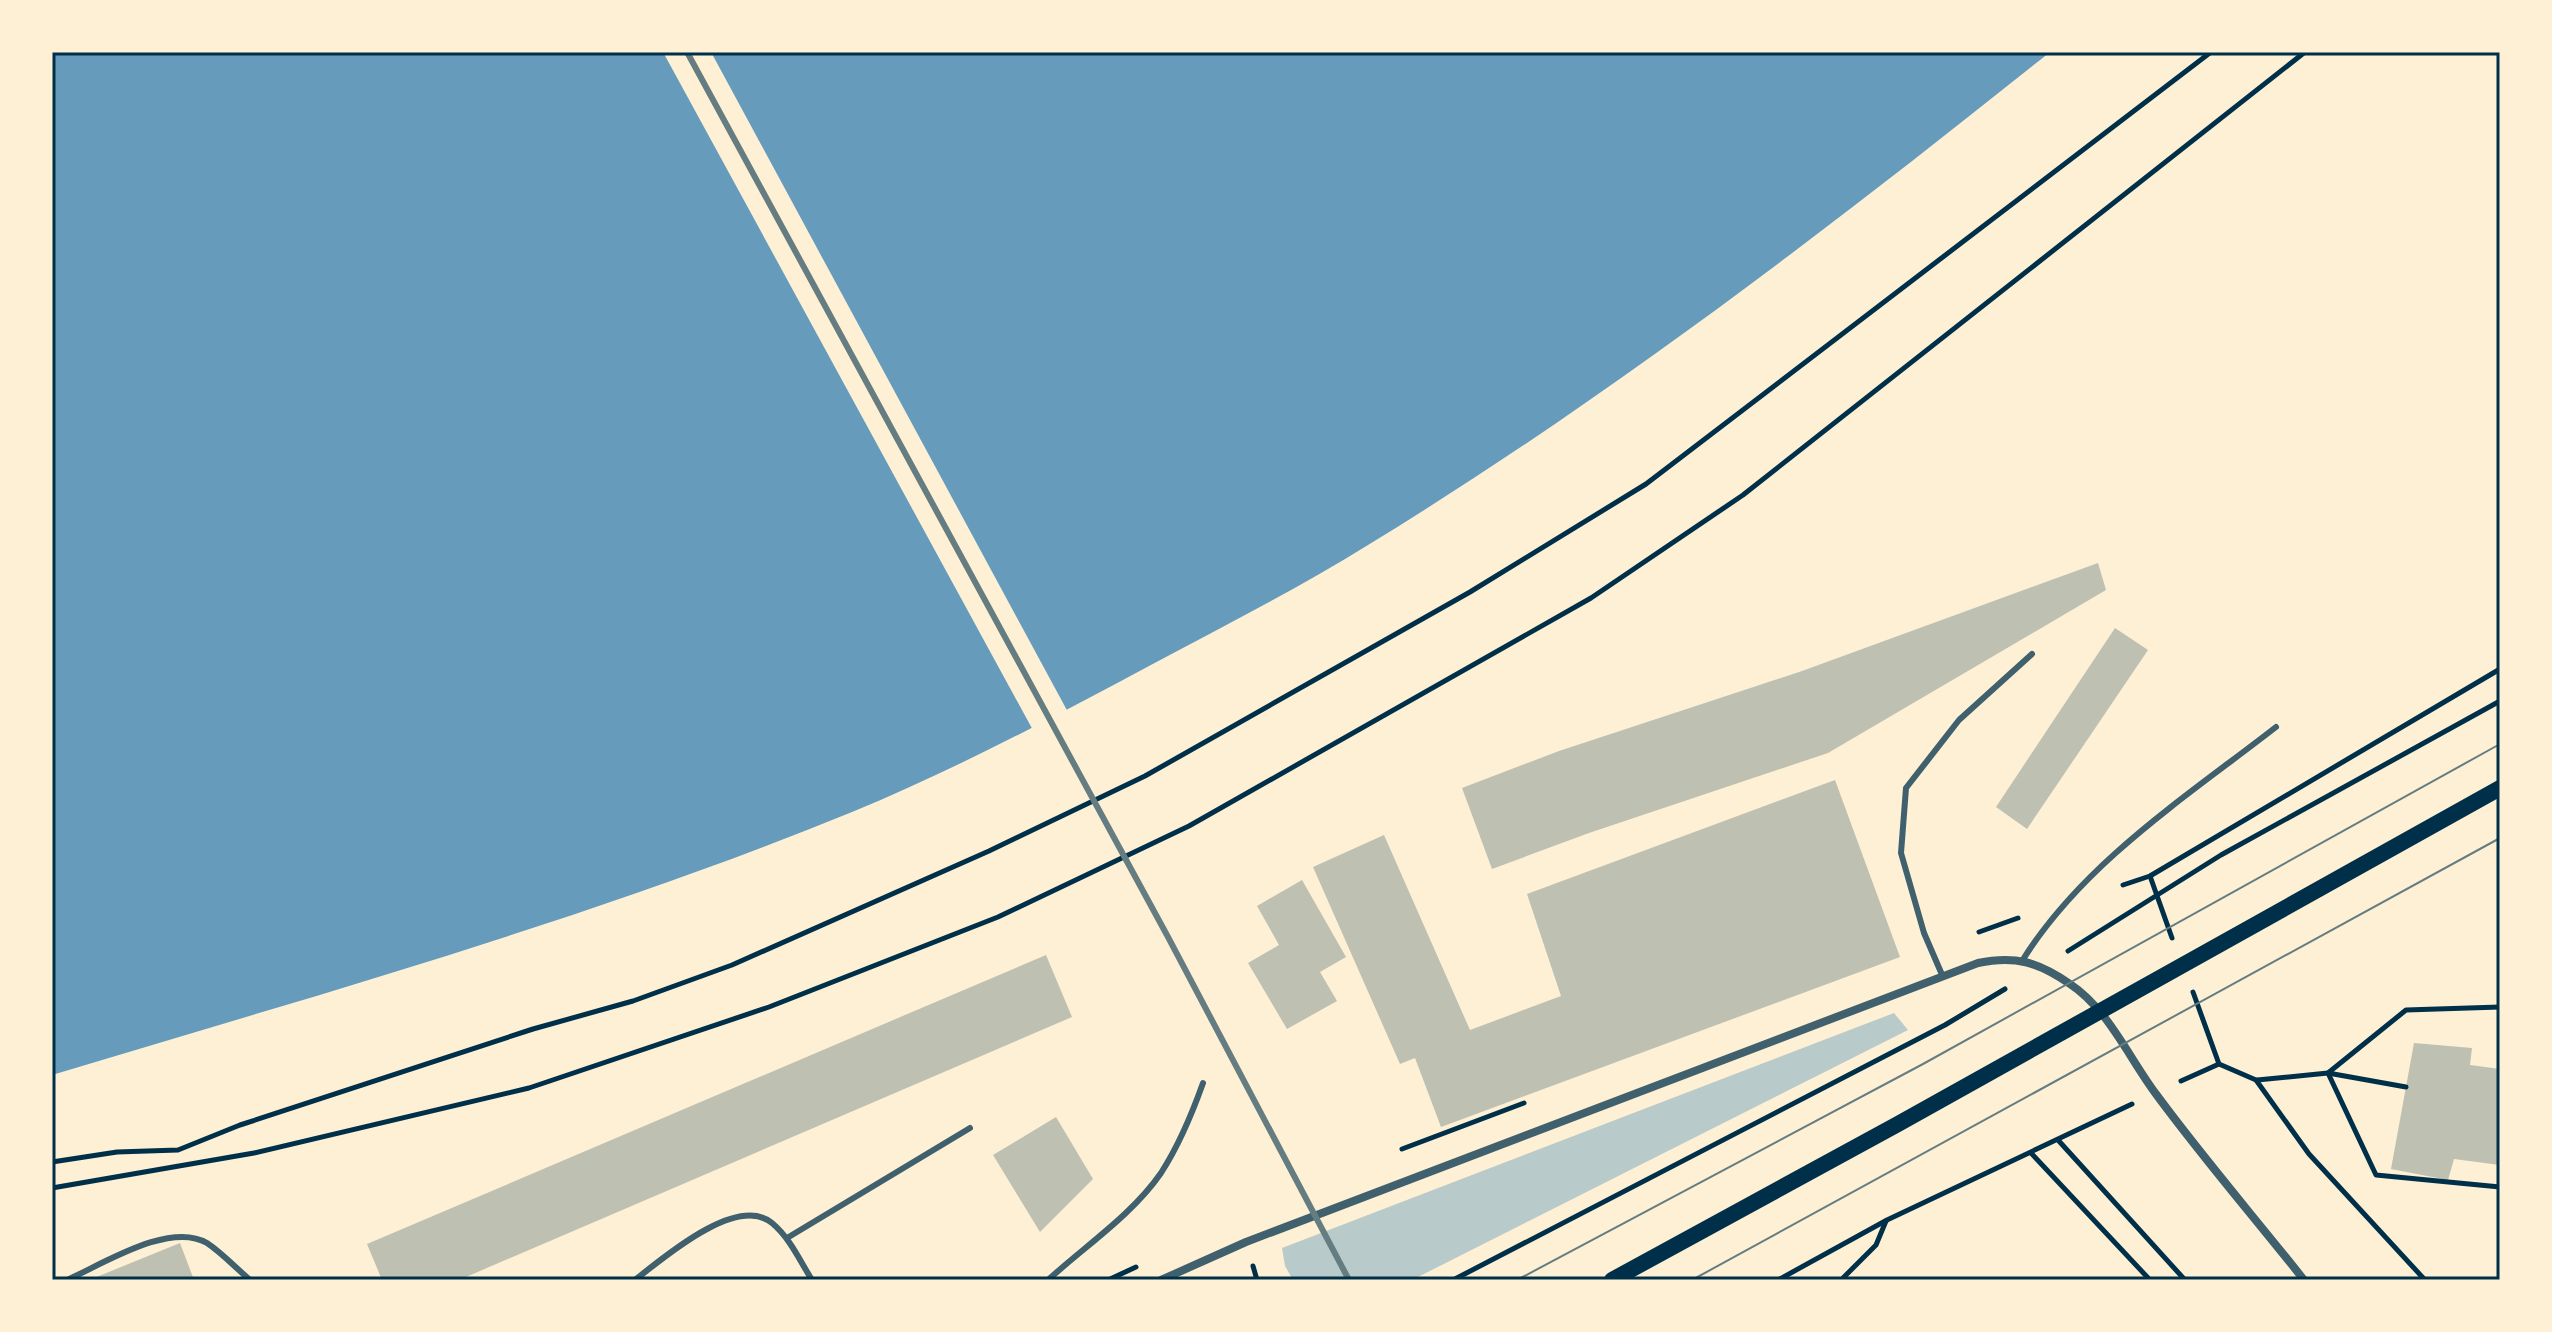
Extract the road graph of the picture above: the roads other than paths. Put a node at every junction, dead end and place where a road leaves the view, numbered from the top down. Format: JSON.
{"nodes":[{"id":1,"x":2032,"y":654,"type":"dead end"},
{"id":2,"x":2276,"y":727,"type":"dead end"},
{"id":3,"x":2500,"y":788,"type":"edge"},
{"id":4,"x":2022,"y":961,"type":"junction"},
{"id":5,"x":1943,"y":977,"type":"junction"},
{"id":6,"x":2100,"y":1012,"type":"junction"},
{"id":7,"x":1203,"y":1083,"type":"dead end"},
{"id":8,"x":970,"y":1128,"type":"dead end"},
{"id":9,"x":787,"y":1238,"type":"junction"},
{"id":10,"x":67,"y":1280,"type":"edge"},
{"id":11,"x":250,"y":1280,"type":"edge"},
{"id":12,"x":635,"y":1280,"type":"edge"},
{"id":13,"x":812,"y":1280,"type":"edge"},
{"id":14,"x":1048,"y":1280,"type":"edge"},
{"id":15,"x":1161,"y":1280,"type":"edge"},
{"id":16,"x":1612,"y":1280,"type":"edge"},
{"id":17,"x":2304,"y":1280,"type":"edge"}],
"edges":[{"from":1,"to":5,"type":"lane"},
{"from":2,"to":4,"type":"lane"},
{"from":3,"to":6,"type":"main road"},
{"from":4,"to":5,"type":"street"},
{"from":4,"to":6,"type":"street"},
{"from":5,"to":15,"type":"street"},
{"from":6,"to":16,"type":"main road"},
{"from":6,"to":17,"type":"street"},
{"from":7,"to":14,"type":"lane"},
{"from":8,"to":9,"type":"lane"},
{"from":9,"to":12,"type":"lane"},
{"from":9,"to":13,"type":"lane"},
{"from":10,"to":11,"type":"lane"}]}
